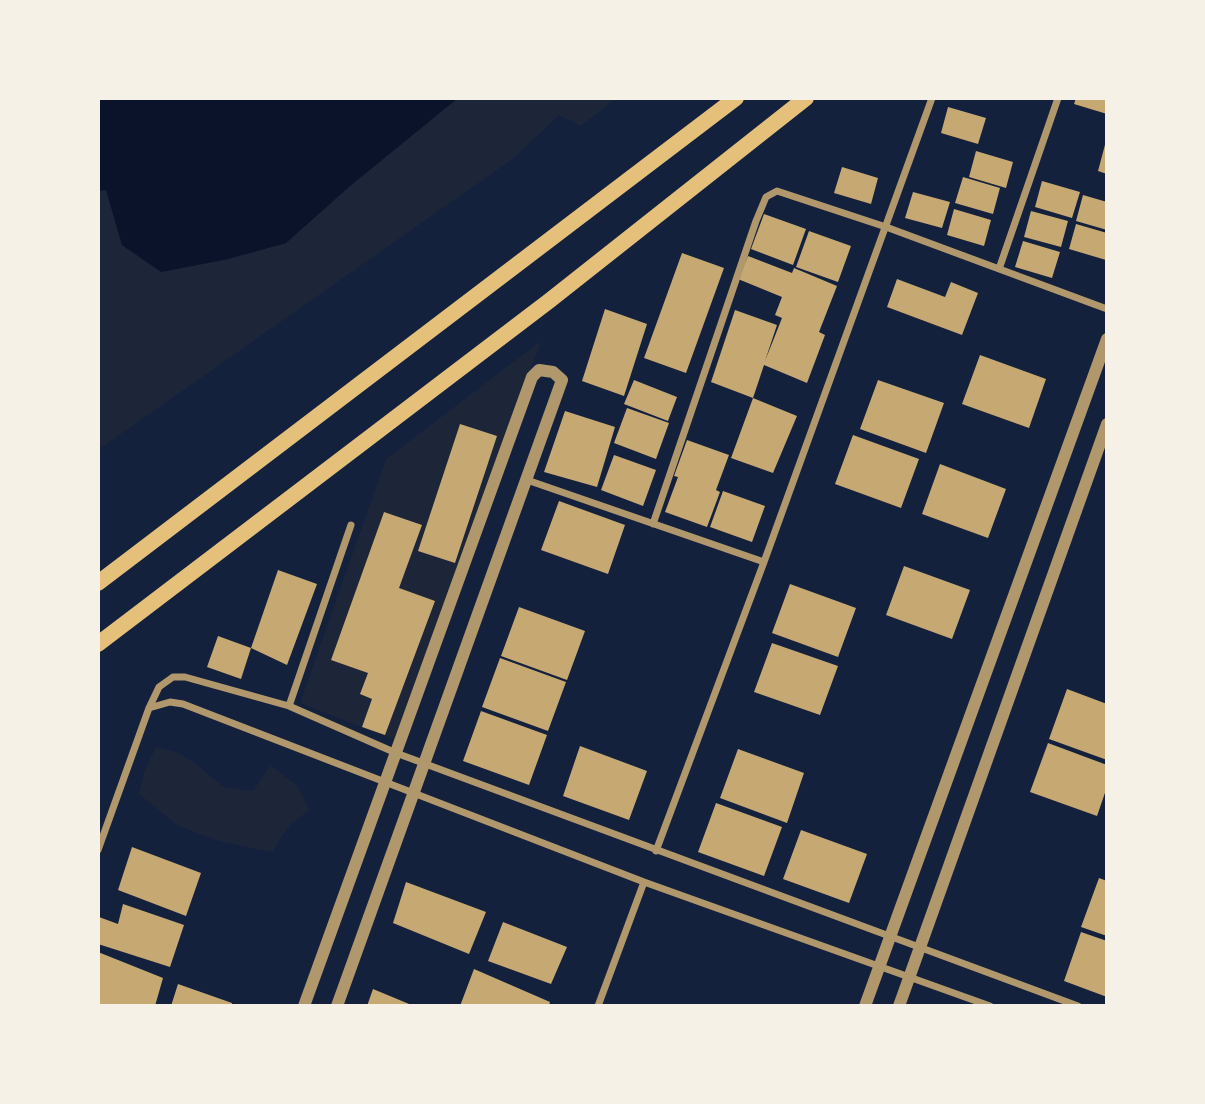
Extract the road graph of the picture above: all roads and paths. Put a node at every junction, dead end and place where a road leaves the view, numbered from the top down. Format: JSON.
{"nodes":[{"id":1,"x":736,"y":98,"type":"edge"},
{"id":2,"x":806,"y":98,"type":"edge"},
{"id":3,"x":932,"y":98,"type":"edge"},
{"id":4,"x":1058,"y":98,"type":"edge"},
{"id":5,"x":886,"y":227,"type":"junction"},
{"id":6,"x":999,"y":269,"type":"junction"},
{"id":7,"x":1107,"y":309,"type":"edge"},
{"id":8,"x":1107,"y":340,"type":"edge"},
{"id":9,"x":1107,"y":424,"type":"edge"},
{"id":10,"x":527,"y":480,"type":"junction"},
{"id":11,"x":653,"y":524,"type":"junction"},
{"id":12,"x":351,"y":525,"type":"dead end"},
{"id":13,"x":764,"y":562,"type":"junction"},
{"id":14,"x":98,"y":583,"type":"edge"},
{"id":15,"x":98,"y":644,"type":"edge"},
{"id":16,"x":289,"y":706,"type":"junction"},
{"id":17,"x":149,"y":708,"type":"junction"},
{"id":18,"x":396,"y":753,"type":"junction"},
{"id":19,"x":426,"y":763,"type":"junction"},
{"id":20,"x":386,"y":781,"type":"junction"},
{"id":21,"x":415,"y":792,"type":"junction"},
{"id":22,"x":98,"y":850,"type":"edge"},
{"id":23,"x":656,"y":850,"type":"junction"},
{"id":24,"x":644,"y":882,"type":"junction"},
{"id":25,"x":891,"y":937,"type":"junction"},
{"id":26,"x":919,"y":948,"type":"junction"},
{"id":27,"x":880,"y":966,"type":"junction"},
{"id":28,"x":910,"y":977,"type":"junction"},
{"id":29,"x":304,"y":1006,"type":"edge"},
{"id":30,"x":337,"y":1006,"type":"edge"},
{"id":31,"x":598,"y":1006,"type":"edge"},
{"id":32,"x":865,"y":1006,"type":"edge"},
{"id":33,"x":899,"y":1006,"type":"edge"},
{"id":34,"x":990,"y":1006,"type":"edge"},
{"id":35,"x":1078,"y":1006,"type":"edge"}],
"edges":[{"from":1,"to":14,"type":"main road"},
{"from":2,"to":15,"type":"main road"},
{"from":3,"to":5,"type":"street"},
{"from":4,"to":6,"type":"street"},
{"from":5,"to":6,"type":"street"},
{"from":5,"to":11,"type":"street"},
{"from":5,"to":13,"type":"street"},
{"from":6,"to":7,"type":"street"},
{"from":8,"to":25,"type":"street"},
{"from":9,"to":26,"type":"street"},
{"from":10,"to":11,"type":"street"},
{"from":10,"to":18,"type":"street"},
{"from":10,"to":19,"type":"street"},
{"from":11,"to":13,"type":"street"},
{"from":12,"to":16,"type":"street"},
{"from":13,"to":23,"type":"street"},
{"from":16,"to":17,"type":"street"},
{"from":16,"to":18,"type":"street"},
{"from":17,"to":20,"type":"street"},
{"from":17,"to":22,"type":"street"},
{"from":18,"to":19,"type":"street"},
{"from":18,"to":20,"type":"street"},
{"from":19,"to":21,"type":"street"},
{"from":19,"to":23,"type":"street"},
{"from":20,"to":21,"type":"street"},
{"from":20,"to":29,"type":"street"},
{"from":21,"to":24,"type":"street"},
{"from":21,"to":30,"type":"street"},
{"from":23,"to":25,"type":"street"},
{"from":24,"to":27,"type":"street"},
{"from":24,"to":31,"type":"street"},
{"from":25,"to":26,"type":"street"},
{"from":25,"to":27,"type":"street"},
{"from":26,"to":28,"type":"street"},
{"from":26,"to":35,"type":"street"},
{"from":27,"to":28,"type":"street"},
{"from":27,"to":32,"type":"street"},
{"from":28,"to":33,"type":"street"},
{"from":28,"to":34,"type":"street"}]}
